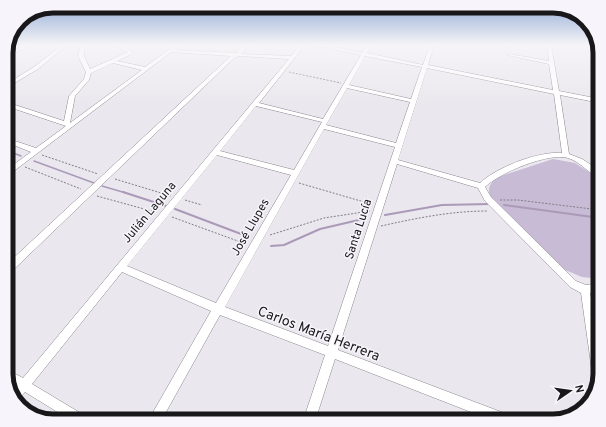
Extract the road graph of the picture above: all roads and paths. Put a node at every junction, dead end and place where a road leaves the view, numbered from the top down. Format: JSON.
{"nodes":[{"id":1,"x":40,"y":65,"type":"edge"},
{"id":2,"x":85,"y":65,"type":"edge"},
{"id":3,"x":107,"y":65,"type":"edge"},
{"id":4,"x":128,"y":65,"type":"edge"},
{"id":5,"x":152,"y":65,"type":"edge"},
{"id":6,"x":225,"y":65,"type":"edge"},
{"id":7,"x":288,"y":65,"type":"edge"},
{"id":8,"x":357,"y":65,"type":"edge"},
{"id":9,"x":414,"y":65,"type":"edge"},
{"id":10,"x":552,"y":65,"type":"edge"},
{"id":11,"x":424,"y":67,"type":"junction"},
{"id":12,"x":146,"y":69,"type":"junction"},
{"id":13,"x":283,"y":71,"type":"junction"},
{"id":14,"x":89,"y":72,"type":"junction"},
{"id":15,"x":13,"y":82,"type":"edge"},
{"id":16,"x":345,"y":85,"type":"junction"},
{"id":17,"x":556,"y":92,"type":"junction"},
{"id":18,"x":593,"y":100,"type":"edge"},
{"id":19,"x":413,"y":101,"type":"junction"},
{"id":20,"x":254,"y":104,"type":"junction"},
{"id":21,"x":13,"y":106,"type":"edge"},
{"id":22,"x":323,"y":124,"type":"junction"},
{"id":23,"x":68,"y":125,"type":"junction"},
{"id":24,"x":13,"y":143,"type":"edge"},
{"id":25,"x":398,"y":146,"type":"junction"},
{"id":26,"x":36,"y":151,"type":"junction"},
{"id":27,"x":216,"y":152,"type":"junction"},
{"id":28,"x":566,"y":155,"type":"junction"},
{"id":29,"x":394,"y":162,"type":"junction"},
{"id":30,"x":19,"y":164,"type":"junction"},
{"id":31,"x":13,"y":169,"type":"edge"},
{"id":32,"x":593,"y":170,"type":"edge"},
{"id":33,"x":106,"y":176,"type":"junction"},
{"id":34,"x":293,"y":177,"type":"junction"},
{"id":35,"x":481,"y":186,"type":"junction"},
{"id":36,"x":88,"y":193,"type":"junction"},
{"id":37,"x":178,"y":198,"type":"junction"},
{"id":38,"x":491,"y":202,"type":"junction"},
{"id":39,"x":202,"y":205,"type":"dead end"},
{"id":40,"x":377,"y":209,"type":"junction"},
{"id":41,"x":593,"y":209,"type":"edge"},
{"id":42,"x":500,"y":211,"type":"junction"},
{"id":43,"x":371,"y":228,"type":"junction"},
{"id":44,"x":258,"y":237,"type":"junction"},
{"id":45,"x":13,"y":264,"type":"edge"},
{"id":46,"x":120,"y":267,"type":"junction"},
{"id":47,"x":593,"y":288,"type":"edge"},
{"id":48,"x":585,"y":290,"type":"junction"},
{"id":49,"x":218,"y":309,"type":"junction"},
{"id":50,"x":593,"y":340,"type":"edge"},
{"id":51,"x":331,"y":352,"type":"junction"},
{"id":52,"x":13,"y":379,"type":"edge"},
{"id":53,"x":24,"y":386,"type":"junction"},
{"id":54,"x":18,"y":393,"type":"edge"},
{"id":55,"x":71,"y":414,"type":"edge"},
{"id":56,"x":158,"y":414,"type":"edge"},
{"id":57,"x":311,"y":414,"type":"edge"},
{"id":58,"x":491,"y":414,"type":"edge"}],
"edges":[{"from":1,"to":15,"type":"street"},
{"from":2,"to":14,"type":"street"},
{"from":3,"to":14,"type":"street"},
{"from":4,"to":12,"type":"street"},
{"from":5,"to":12,"type":"street"},
{"from":6,"to":33,"type":"street"},
{"from":7,"to":13,"type":"street","name":"Julián Laguna"},
{"from":8,"to":16,"type":"street","name":"José Llupes"},
{"from":9,"to":11,"type":"street"},
{"from":10,"to":17,"type":"street"},
{"from":11,"to":17,"type":"street"},
{"from":11,"to":19,"type":"street","name":"Santa Lucía"},
{"from":12,"to":23,"type":"street"},
{"from":13,"to":16,"type":"path"},
{"from":13,"to":20,"type":"street","name":"Julián Laguna"},
{"from":14,"to":23,"type":"street"},
{"from":16,"to":19,"type":"street"},
{"from":16,"to":22,"type":"street","name":"José Llupes"},
{"from":17,"to":18,"type":"street"},
{"from":17,"to":28,"type":"street"},
{"from":19,"to":25,"type":"street","name":"Santa Lucía"},
{"from":20,"to":22,"type":"street"},
{"from":20,"to":27,"type":"street","name":"Julián Laguna"},
{"from":21,"to":23,"type":"street"},
{"from":22,"to":25,"type":"street"},
{"from":22,"to":34,"type":"street","name":"José Llupes"},
{"from":23,"to":26,"type":"street"},
{"from":24,"to":26,"type":"street"},
{"from":25,"to":29,"type":"street","name":"Santa Lucía"},
{"from":26,"to":30,"type":"street"},
{"from":26,"to":33,"type":"path"},
{"from":27,"to":34,"type":"street"},
{"from":27,"to":37,"type":"street","name":"Julián Laguna"},
{"from":28,"to":32,"type":"street"},
{"from":28,"to":35,"type":"street"},
{"from":29,"to":35,"type":"street"},
{"from":29,"to":40,"type":"street","name":"Santa Lucía"},
{"from":30,"to":31,"type":"street"},
{"from":30,"to":36,"type":"path"},
{"from":33,"to":36,"type":"street"},
{"from":33,"to":37,"type":"path"},
{"from":34,"to":40,"type":"path"},
{"from":34,"to":44,"type":"street","name":"José Llupes"},
{"from":35,"to":38,"type":"street"},
{"from":36,"to":45,"type":"street"},
{"from":37,"to":39,"type":"path"},
{"from":37,"to":46,"type":"street","name":"Julián Laguna"},
{"from":38,"to":41,"type":"path"},
{"from":38,"to":42,"type":"street"},
{"from":40,"to":43,"type":"street","name":"Santa Lucía"},
{"from":40,"to":44,"type":"path"},
{"from":42,"to":43,"type":"path"},
{"from":42,"to":48,"type":"street"},
{"from":43,"to":51,"type":"street","name":"Santa Lucía"},
{"from":44,"to":49,"type":"street","name":"José Llupes"},
{"from":46,"to":49,"type":"street","name":"Carlos María Herrera"},
{"from":46,"to":53,"type":"street","name":"Julián Laguna"},
{"from":47,"to":48,"type":"street"},
{"from":48,"to":50,"type":"street"},
{"from":49,"to":51,"type":"street","name":"Carlos María Herrera"},
{"from":49,"to":56,"type":"street","name":"José Llupes"},
{"from":51,"to":57,"type":"street","name":"Santa Lucía"},
{"from":51,"to":58,"type":"street","name":"Carlos María Herrera"},
{"from":52,"to":53,"type":"street"},
{"from":53,"to":54,"type":"street","name":"Julián Laguna"},
{"from":53,"to":55,"type":"street"}]}
